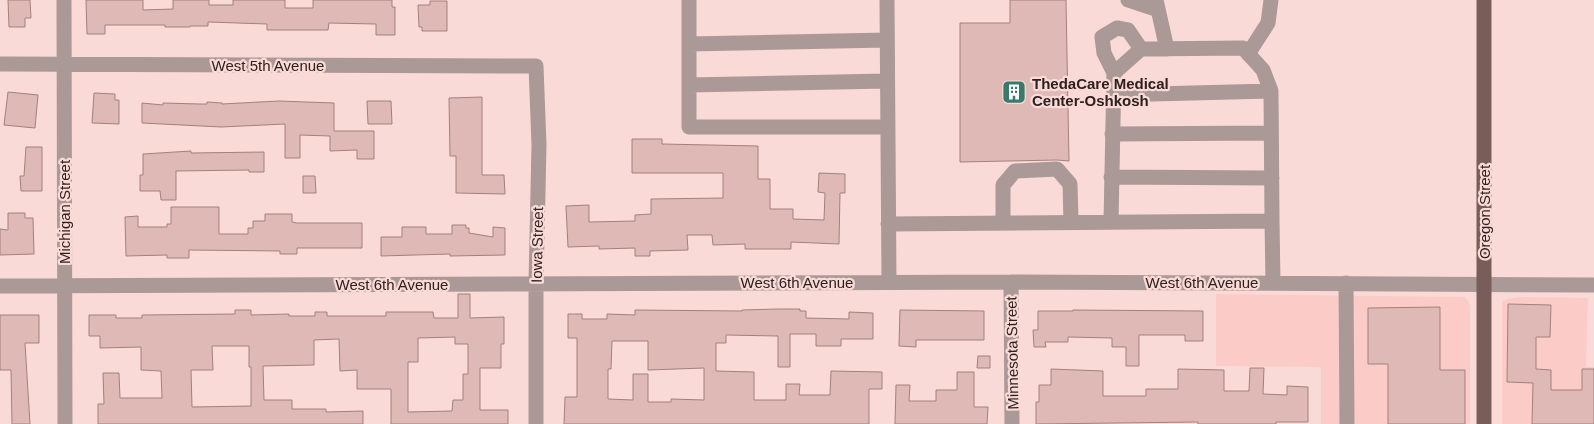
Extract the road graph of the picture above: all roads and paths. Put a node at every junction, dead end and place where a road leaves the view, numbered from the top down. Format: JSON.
{"nodes":[{"id":1,"x":64,"y":0,"type":"edge"},
{"id":2,"x":689,"y":0,"type":"edge"},
{"id":3,"x":886,"y":0,"type":"edge"},
{"id":4,"x":1128,"y":0,"type":"edge"},
{"id":5,"x":1271,"y":0,"type":"edge"},
{"id":6,"x":1484,"y":0,"type":"edge"},
{"id":7,"x":1157,"y":5,"type":"edge"},
{"id":8,"x":887,"y":40,"type":"junction"},
{"id":9,"x":689,"y":44,"type":"junction"},
{"id":10,"x":1167,"y":49,"type":"junction"},
{"id":11,"x":1141,"y":50,"type":"junction"},
{"id":12,"x":1248,"y":54,"type":"junction"},
{"id":13,"x":0,"y":64,"type":"edge"},
{"id":14,"x":65,"y":64,"type":"junction"},
{"id":15,"x":536,"y":66,"type":"joint"},
{"id":16,"x":1114,"y":73,"type":"junction"},
{"id":17,"x":887,"y":81,"type":"junction"},
{"id":18,"x":689,"y":85,"type":"junction"},
{"id":19,"x":1271,"y":91,"type":"junction"},
{"id":20,"x":1113,"y":95,"type":"junction"},
{"id":21,"x":888,"y":127,"type":"junction"},
{"id":22,"x":1272,"y":133,"type":"junction"},
{"id":23,"x":1112,"y":134,"type":"junction"},
{"id":24,"x":1111,"y":177,"type":"junction"},
{"id":25,"x":1272,"y":178,"type":"junction"},
{"id":26,"x":1272,"y":221,"type":"junction"},
{"id":27,"x":1071,"y":222,"type":"junction"},
{"id":28,"x":1111,"y":222,"type":"junction"},
{"id":29,"x":1004,"y":223,"type":"junction"},
{"id":30,"x":888,"y":224,"type":"junction"},
{"id":31,"x":889,"y":282,"type":"junction"},
{"id":32,"x":1011,"y":282,"type":"junction"},
{"id":33,"x":1273,"y":282,"type":"junction"},
{"id":34,"x":1346,"y":283,"type":"junction"},
{"id":35,"x":536,"y":284,"type":"junction"},
{"id":36,"x":1484,"y":284,"type":"junction"},
{"id":37,"x":1594,"y":285,"type":"edge"},
{"id":38,"x":0,"y":286,"type":"edge"},
{"id":39,"x":64,"y":286,"type":"junction"},
{"id":40,"x":65,"y":424,"type":"edge"},
{"id":41,"x":536,"y":424,"type":"edge"},
{"id":42,"x":1012,"y":424,"type":"edge"},
{"id":43,"x":1347,"y":424,"type":"edge"},
{"id":44,"x":1484,"y":424,"type":"edge"}],
"edges":[{"from":1,"to":14,"type":"street","name":"Michigan Street"},
{"from":2,"to":9,"type":"street"},
{"from":3,"to":8,"type":"street"},
{"from":4,"to":7,"type":"street"},
{"from":5,"to":12,"type":"street"},
{"from":6,"to":36,"type":"main road","name":"Oregon Street"},
{"from":7,"to":10,"type":"street"},
{"from":8,"to":9,"type":"street"},
{"from":8,"to":17,"type":"street"},
{"from":9,"to":18,"type":"street"},
{"from":10,"to":11,"type":"street"},
{"from":10,"to":12,"type":"street"},
{"from":11,"to":16,"type":"street"},
{"from":11,"to":16,"type":"street"},
{"from":12,"to":19,"type":"street"},
{"from":13,"to":14,"type":"street","name":"West 5th Avenue"},
{"from":14,"to":15,"type":"street","name":"West 5th Avenue"},
{"from":14,"to":39,"type":"street","name":"Michigan Street"},
{"from":15,"to":35,"type":"street","name":"Iowa Street"},
{"from":16,"to":20,"type":"street"},
{"from":17,"to":18,"type":"street"},
{"from":17,"to":21,"type":"street"},
{"from":18,"to":21,"type":"street"},
{"from":19,"to":20,"type":"street"},
{"from":19,"to":22,"type":"street"},
{"from":20,"to":23,"type":"street"},
{"from":21,"to":30,"type":"street"},
{"from":22,"to":23,"type":"street"},
{"from":22,"to":25,"type":"street"},
{"from":23,"to":24,"type":"street"},
{"from":24,"to":25,"type":"street"},
{"from":24,"to":28,"type":"street"},
{"from":25,"to":26,"type":"street"},
{"from":26,"to":28,"type":"street"},
{"from":26,"to":33,"type":"street"},
{"from":27,"to":28,"type":"street"},
{"from":27,"to":29,"type":"street"},
{"from":27,"to":29,"type":"street"},
{"from":29,"to":30,"type":"street"},
{"from":30,"to":31,"type":"street"},
{"from":31,"to":32,"type":"street","name":"West 6th Avenue"},
{"from":31,"to":35,"type":"street","name":"West 6th Avenue"},
{"from":32,"to":33,"type":"street","name":"West 6th Avenue"},
{"from":32,"to":42,"type":"street","name":"Minnesota Street"},
{"from":33,"to":34,"type":"street","name":"West 6th Avenue"},
{"from":34,"to":36,"type":"street","name":"West 6th Avenue"},
{"from":34,"to":43,"type":"street"},
{"from":35,"to":39,"type":"street","name":"West 6th Avenue"},
{"from":35,"to":41,"type":"street","name":"Iowa Street"},
{"from":36,"to":37,"type":"street","name":"West 6th Avenue"},
{"from":36,"to":44,"type":"main road","name":"Oregon Street"},
{"from":38,"to":39,"type":"street","name":"West 6th Avenue"},
{"from":39,"to":40,"type":"street","name":"Michigan Street"}]}
